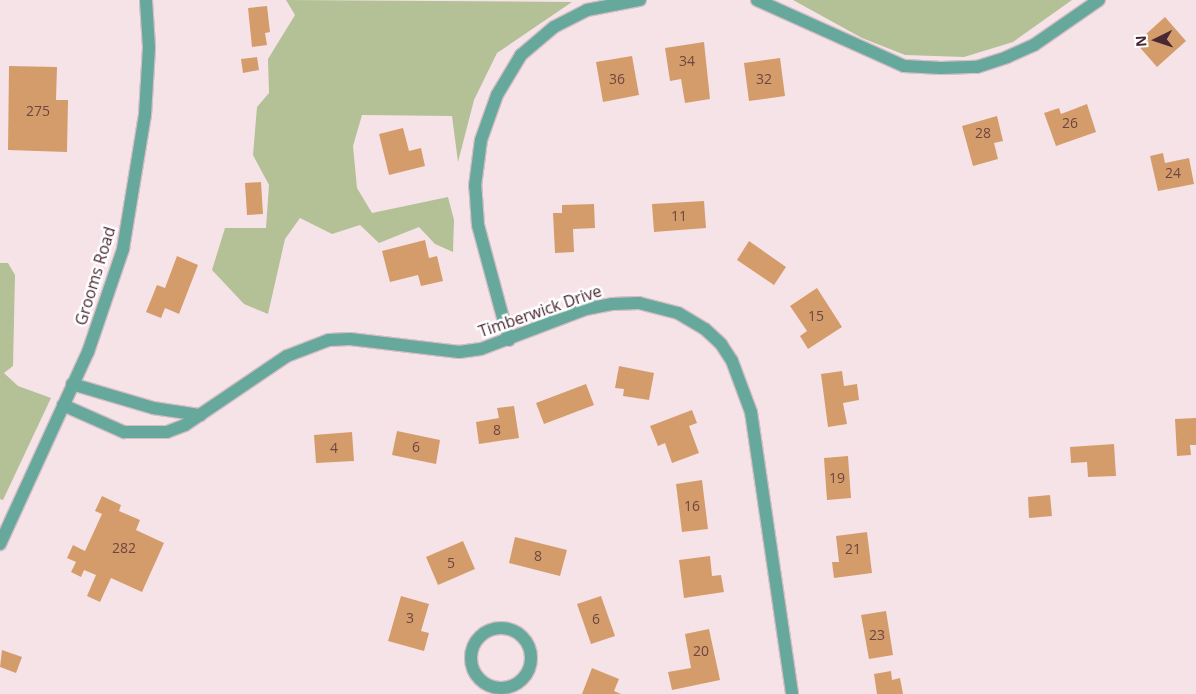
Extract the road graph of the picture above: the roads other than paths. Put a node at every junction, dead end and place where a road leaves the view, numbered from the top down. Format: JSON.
{"nodes":[{"id":1,"x":146,"y":0,"type":"edge"},
{"id":2,"x":640,"y":0,"type":"edge"},
{"id":3,"x":757,"y":0,"type":"edge"},
{"id":4,"x":1099,"y":0,"type":"edge"},
{"id":5,"x":509,"y":340,"type":"junction"},
{"id":6,"x":72,"y":384,"type":"junction"},
{"id":7,"x":63,"y":405,"type":"junction"},
{"id":8,"x":200,"y":415,"type":"junction"},
{"id":9,"x":0,"y":544,"type":"edge"},
{"id":10,"x":483,"y":689,"type":"edge"},
{"id":11,"x":792,"y":694,"type":"edge"}],
"edges":[{"from":1,"to":6,"type":"street","name":"Grooms Road"},
{"from":2,"to":5,"type":"street"},
{"from":3,"to":4,"type":"street"},
{"from":5,"to":8,"type":"street","name":"Timberwick Drive"},
{"from":5,"to":11,"type":"street","name":"Timberwick Drive"},
{"from":6,"to":7,"type":"street","name":"Grooms Road"},
{"from":6,"to":8,"type":"street"},
{"from":7,"to":8,"type":"street","name":"Timberwick Drive"},
{"from":7,"to":9,"type":"street","name":"Grooms Road"},
{"from":10,"to":10,"type":"street"}]}
